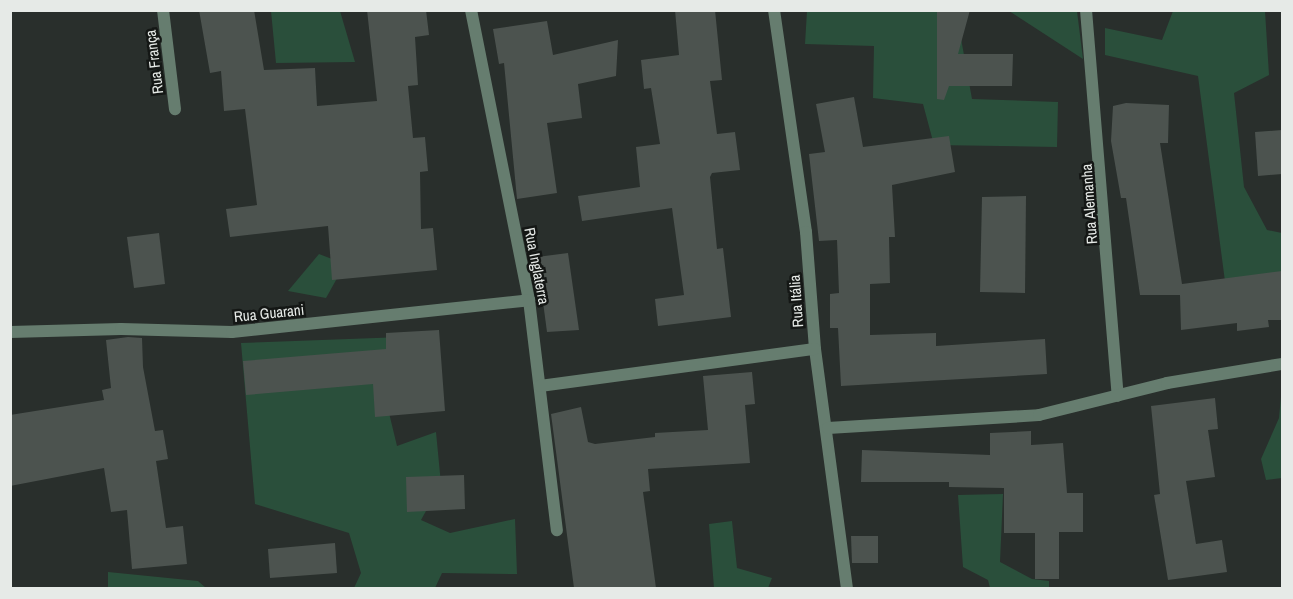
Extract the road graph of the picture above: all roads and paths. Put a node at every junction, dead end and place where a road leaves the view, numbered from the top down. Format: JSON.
{"nodes":[{"id":1,"x":163,"y":10,"type":"edge"},
{"id":2,"x":471,"y":10,"type":"edge"},
{"id":3,"x":774,"y":10,"type":"edge"},
{"id":4,"x":1086,"y":10,"type":"edge"},
{"id":5,"x":175,"y":109,"type":"dead end"},
{"id":6,"x":529,"y":300,"type":"junction"},
{"id":7,"x":10,"y":332,"type":"edge"},
{"id":8,"x":815,"y":349,"type":"junction"},
{"id":9,"x":1282,"y":364,"type":"edge"},
{"id":10,"x":540,"y":386,"type":"junction"},
{"id":11,"x":1118,"y":396,"type":"junction"},
{"id":12,"x":828,"y":428,"type":"junction"},
{"id":13,"x":557,"y":530,"type":"dead end"},
{"id":14,"x":847,"y":588,"type":"edge"}],
"edges":[{"from":1,"to":5,"type":"street","name":"Rua França"},
{"from":2,"to":6,"type":"street","name":"Rua Inglaterra"},
{"from":3,"to":8,"type":"street","name":"Rua Itália"},
{"from":4,"to":11,"type":"street","name":"Rua Alemanha"},
{"from":6,"to":7,"type":"street","name":"Rua Guarani"},
{"from":6,"to":10,"type":"street","name":"Rua Inglaterra"},
{"from":8,"to":10,"type":"street"},
{"from":8,"to":12,"type":"street","name":"Rua Itália"},
{"from":9,"to":11,"type":"street"},
{"from":10,"to":13,"type":"street","name":"Rua Inglaterra"},
{"from":11,"to":12,"type":"street"},
{"from":12,"to":14,"type":"street","name":"Rua Itália"}]}
